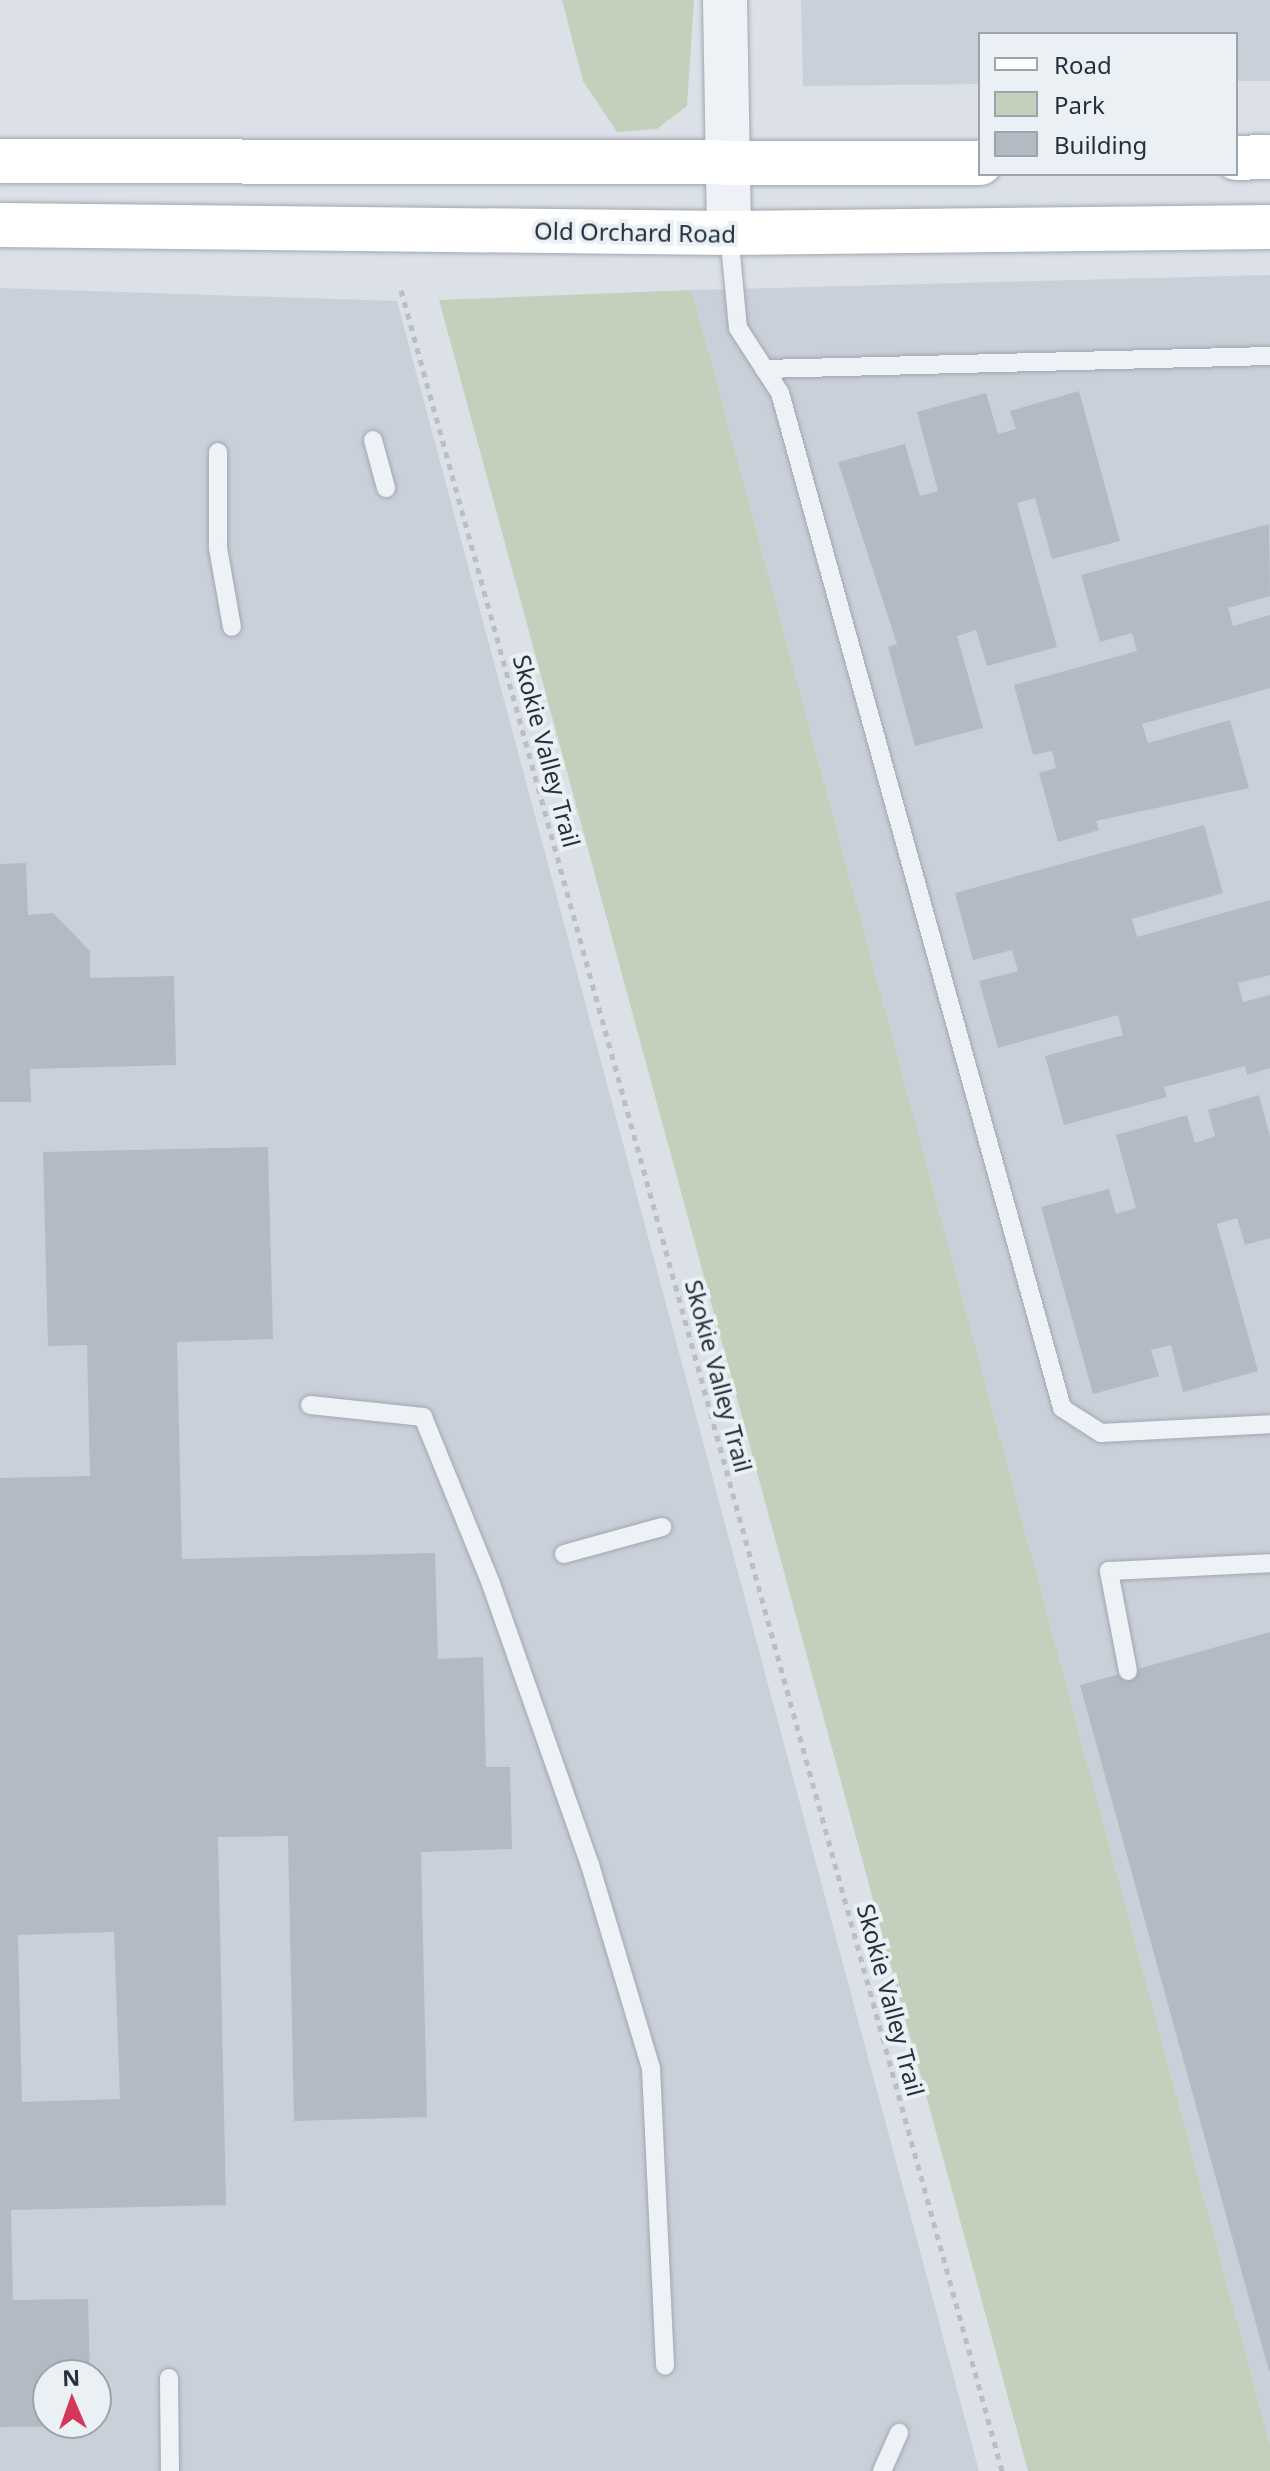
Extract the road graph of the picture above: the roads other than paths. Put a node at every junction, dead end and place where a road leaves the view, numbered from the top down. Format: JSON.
{"nodes":[{"id":1,"x":725,"y":0,"type":"edge"},
{"id":2,"x":1270,"y":157,"type":"edge"},
{"id":3,"x":1238,"y":158,"type":"edge"},
{"id":4,"x":0,"y":161,"type":"edge"},
{"id":5,"x":978,"y":163,"type":"edge"},
{"id":6,"x":728,"y":168,"type":"junction"},
{"id":7,"x":0,"y":225,"type":"edge"},
{"id":8,"x":1270,"y":227,"type":"edge"},
{"id":9,"x":729,"y":233,"type":"junction"},
{"id":10,"x":1270,"y":356,"type":"edge"},
{"id":11,"x":764,"y":369,"type":"junction"},
{"id":12,"x":373,"y":440,"type":"dead end"},
{"id":13,"x":218,"y":452,"type":"dead end"},
{"id":14,"x":386,"y":488,"type":"dead end"},
{"id":15,"x":232,"y":627,"type":"dead end"},
{"id":16,"x":310,"y":1405,"type":"dead end"},
{"id":17,"x":1270,"y":1424,"type":"edge"},
{"id":18,"x":662,"y":1527,"type":"dead end"},
{"id":19,"x":564,"y":1554,"type":"dead end"},
{"id":20,"x":1270,"y":1563,"type":"edge"},
{"id":21,"x":1128,"y":1671,"type":"dead end"},
{"id":22,"x":665,"y":2366,"type":"dead end"},
{"id":23,"x":169,"y":2378,"type":"dead end"},
{"id":24,"x":899,"y":2433,"type":"dead end"},
{"id":25,"x":170,"y":2471,"type":"edge"},
{"id":26,"x":882,"y":2471,"type":"edge"}],
"edges":[{"from":1,"to":6,"type":"street"},
{"from":2,"to":3,"type":"main road"},
{"from":4,"to":6,"type":"main road"},
{"from":5,"to":6,"type":"main road"},
{"from":6,"to":9,"type":"street"},
{"from":7,"to":9,"type":"main road","name":"Old Orchard Road"},
{"from":8,"to":9,"type":"main road","name":"Old Orchard Road"},
{"from":9,"to":11,"type":"lane"},
{"from":10,"to":11,"type":"lane"},
{"from":11,"to":17,"type":"lane"},
{"from":12,"to":14,"type":"lane"},
{"from":13,"to":15,"type":"lane"},
{"from":16,"to":22,"type":"lane"},
{"from":18,"to":19,"type":"lane"},
{"from":20,"to":21,"type":"lane"},
{"from":23,"to":25,"type":"lane"},
{"from":24,"to":26,"type":"lane"}]}
